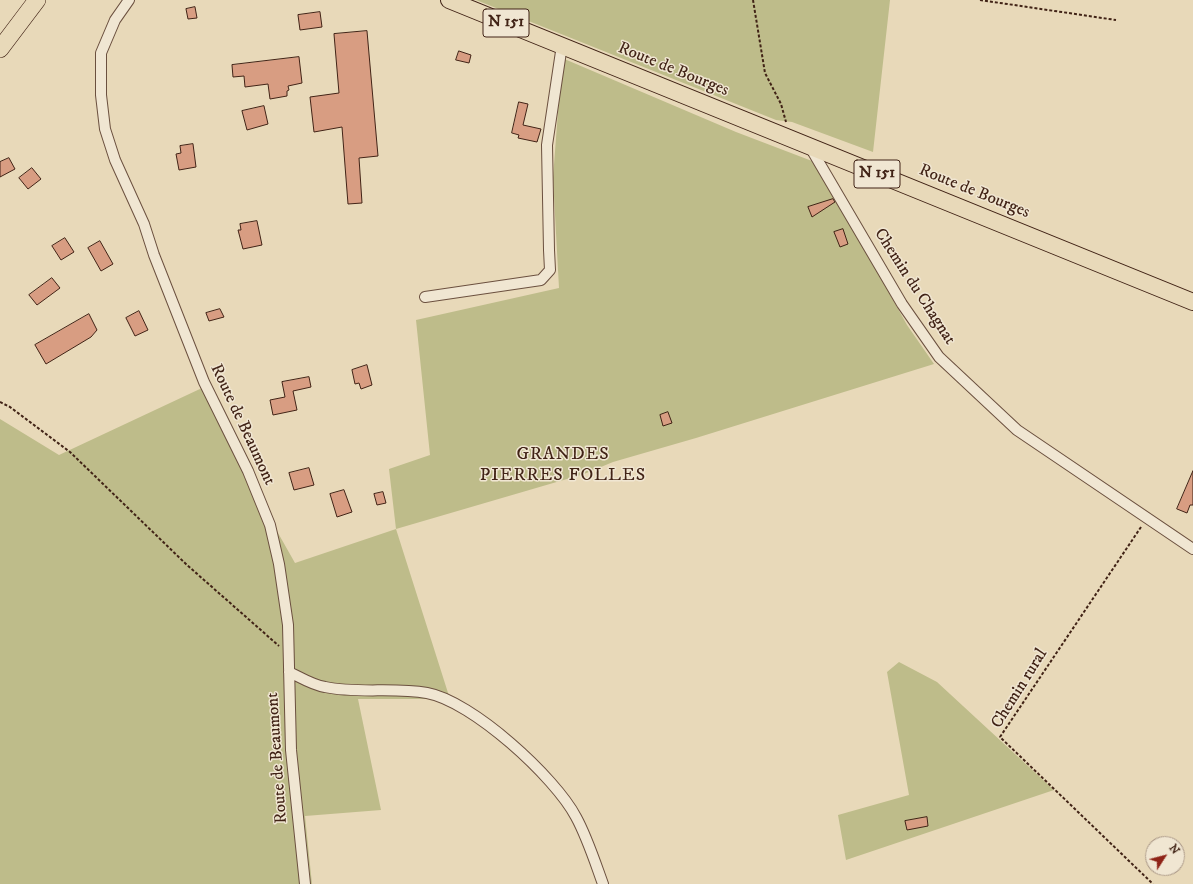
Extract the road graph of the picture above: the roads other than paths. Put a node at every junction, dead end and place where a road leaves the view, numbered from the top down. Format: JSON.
{"nodes":[{"id":1,"x":36,"y":0,"type":"edge"},
{"id":2,"x":129,"y":0,"type":"edge"},
{"id":3,"x":449,"y":0,"type":"edge"},
{"id":4,"x":562,"y":45,"type":"junction"},
{"id":5,"x":0,"y":49,"type":"edge"},
{"id":6,"x":809,"y":146,"type":"junction"},
{"id":7,"x":425,"y":298,"type":"dead end"},
{"id":8,"x":1193,"y":302,"type":"edge"},
{"id":9,"x":1193,"y":549,"type":"edge"},
{"id":10,"x":289,"y":672,"type":"junction"},
{"id":11,"x":305,"y":884,"type":"edge"},
{"id":12,"x":603,"y":884,"type":"edge"}],
"edges":[{"from":1,"to":5,"type":"highway"},
{"from":2,"to":10,"type":"street","name":"Route de Beaumont"},
{"from":3,"to":4,"type":"main road","number":"N 151"},
{"from":4,"to":6,"type":"main road","name":"Route de Bourges","number":"N 151"},
{"from":4,"to":7,"type":"street"},
{"from":6,"to":8,"type":"main road","name":"Route de Bourges","number":"N 151"},
{"from":6,"to":9,"type":"street","name":"Chemin du Chagnat"},
{"from":10,"to":11,"type":"street","name":"Route de Beaumont"},
{"from":10,"to":12,"type":"street"}]}
